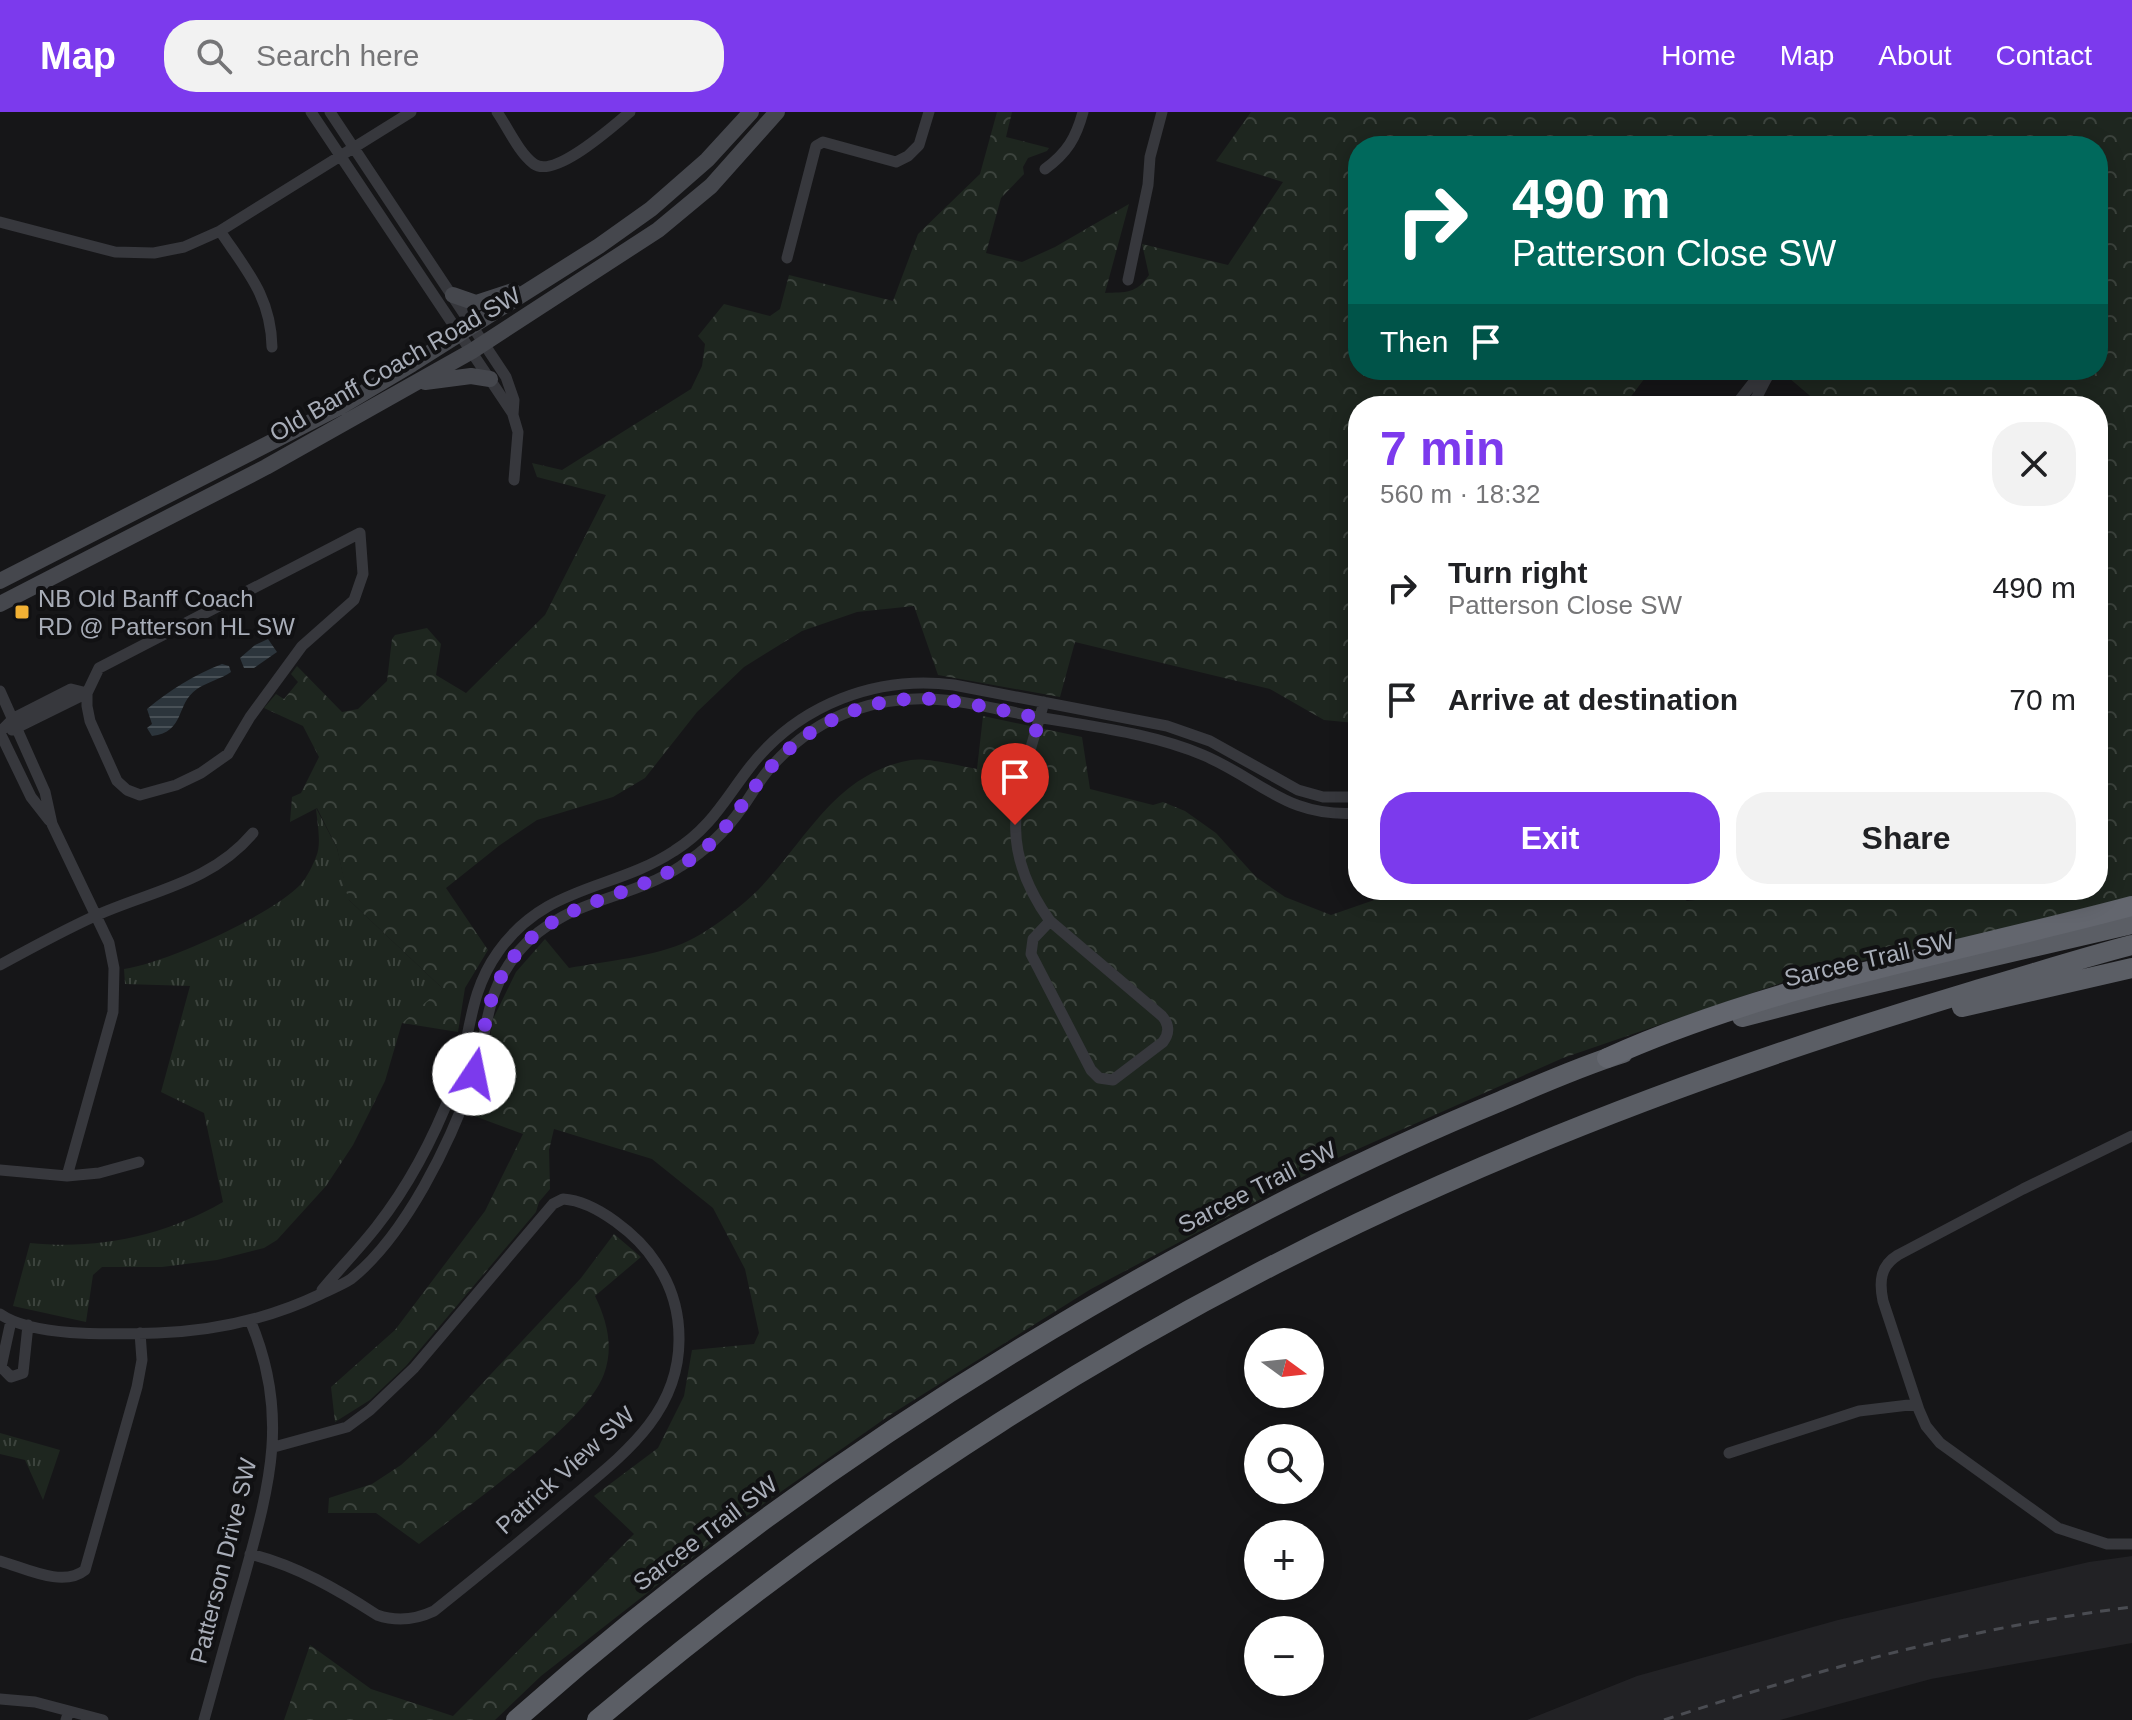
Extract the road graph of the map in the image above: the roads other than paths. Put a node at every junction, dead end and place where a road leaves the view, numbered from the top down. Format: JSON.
{"nodes":[{"id":1,"x":311,"y":112,"type":"edge"},
{"id":2,"x":330,"y":112,"type":"edge"},
{"id":3,"x":411,"y":112,"type":"edge"},
{"id":4,"x":497,"y":112,"type":"edge"},
{"id":5,"x":630,"y":112,"type":"edge"},
{"id":6,"x":751,"y":112,"type":"edge"},
{"id":7,"x":777,"y":112,"type":"edge"},
{"id":8,"x":929,"y":112,"type":"edge"},
{"id":9,"x":1083,"y":112,"type":"edge"},
{"id":10,"x":1162,"y":112,"type":"edge"},
{"id":11,"x":354,"y":148,"type":"junction"},
{"id":12,"x":341,"y":156,"type":"junction"},
{"id":13,"x":1045,"y":169,"type":"dead end"},
{"id":14,"x":0,"y":222,"type":"edge"},
{"id":15,"x":220,"y":231,"type":"junction"},
{"id":16,"x":787,"y":258,"type":"dead end"},
{"id":17,"x":555,"y":274,"type":"junction"},
{"id":18,"x":1128,"y":280,"type":"dead end"},
{"id":19,"x":453,"y":295,"type":"junction"},
{"id":20,"x":466,"y":329,"type":"junction"},
{"id":21,"x":478,"y":346,"type":"junction"},
{"id":22,"x":272,"y":347,"type":"dead end"},
{"id":23,"x":490,"y":379,"type":"junction"},
{"id":24,"x":1764,"y":381,"type":"joint"},
{"id":25,"x":416,"y":383,"type":"junction"},
{"id":26,"x":1743,"y":396,"type":"edge"},
{"id":27,"x":1759,"y":396,"type":"edge"},
{"id":28,"x":513,"y":415,"type":"junction"},
{"id":29,"x":514,"y":480,"type":"dead end"},
{"id":30,"x":0,"y":581,"type":"edge"},
{"id":31,"x":0,"y":604,"type":"edge"},
{"id":32,"x":0,"y":691,"type":"edge"},
{"id":33,"x":87,"y":693,"type":"junction"},
{"id":34,"x":849,"y":695,"type":"junction"},
{"id":35,"x":1044,"y":702,"type":"junction"},
{"id":36,"x":854,"y":710,"type":"junction"},
{"id":37,"x":1040,"y":718,"type":"junction"},
{"id":38,"x":16,"y":723,"type":"junction"},
{"id":39,"x":0,"y":732,"type":"edge"},
{"id":40,"x":1210,"y":741,"type":"junction"},
{"id":41,"x":1203,"y":755,"type":"junction"},
{"id":42,"x":1340,"y":798,"type":"junction"},
{"id":43,"x":1348,"y":798,"type":"edge"},
{"id":44,"x":1339,"y":814,"type":"junction"},
{"id":45,"x":1348,"y":814,"type":"edge"},
{"id":46,"x":52,"y":824,"type":"junction"},
{"id":47,"x":704,"y":828,"type":"junction"},
{"id":48,"x":253,"y":833,"type":"dead end"},
{"id":49,"x":716,"y":839,"type":"junction"},
{"id":50,"x":2132,"y":906,"type":"edge"},
{"id":51,"x":96,"y":915,"type":"junction"},
{"id":52,"x":1050,"y":921,"type":"junction"},
{"id":53,"x":2132,"y":923,"type":"edge"},
{"id":54,"x":2132,"y":945,"type":"edge"},
{"id":55,"x":0,"y":965,"type":"edge"},
{"id":56,"x":2132,"y":968,"type":"edge"},
{"id":57,"x":1868,"y":1023,"type":"junction"},
{"id":58,"x":1607,"y":1058,"type":"junction"},
{"id":59,"x":2132,"y":1136,"type":"edge"},
{"id":60,"x":139,"y":1162,"type":"dead end"},
{"id":61,"x":0,"y":1170,"type":"edge"},
{"id":62,"x":67,"y":1176,"type":"junction"},
{"id":63,"x":319,"y":1294,"type":"junction"},
{"id":64,"x":0,"y":1314,"type":"edge"},
{"id":65,"x":250,"y":1320,"type":"junction"},
{"id":66,"x":11,"y":1321,"type":"junction"},
{"id":67,"x":28,"y":1325,"type":"junction"},
{"id":68,"x":0,"y":1329,"type":"edge"},
{"id":69,"x":140,"y":1333,"type":"junction"},
{"id":70,"x":1917,"y":1404,"type":"junction"},
{"id":71,"x":274,"y":1447,"type":"junction"},
{"id":72,"x":1729,"y":1453,"type":"dead end"},
{"id":73,"x":2132,"y":1544,"type":"edge"},
{"id":74,"x":250,"y":1554,"type":"junction"},
{"id":75,"x":0,"y":1561,"type":"edge"},
{"id":76,"x":0,"y":1699,"type":"edge"},
{"id":77,"x":68,"y":1715,"type":"edge"},
{"id":78,"x":103,"y":1720,"type":"edge"},
{"id":79,"x":204,"y":1720,"type":"edge"},
{"id":80,"x":516,"y":1720,"type":"edge"},
{"id":81,"x":597,"y":1720,"type":"edge"}],
"edges":[{"from":1,"to":12,"type":"street"},
{"from":2,"to":11,"type":"street"},
{"from":3,"to":11,"type":"street"},
{"from":4,"to":5,"type":"street"},
{"from":6,"to":17,"type":"main road","name":"Old Banff Coach Road SW"},
{"from":7,"to":21,"type":"main road","name":"Old Banff Coach Road SW"},
{"from":8,"to":16,"type":"street"},
{"from":9,"to":13,"type":"street"},
{"from":10,"to":18,"type":"street"},
{"from":11,"to":12,"type":"street"},
{"from":11,"to":19,"type":"street"},
{"from":12,"to":15,"type":"street"},
{"from":12,"to":20,"type":"street"},
{"from":14,"to":15,"type":"street"},
{"from":15,"to":22,"type":"street"},
{"from":17,"to":19,"type":"main road"},
{"from":17,"to":20,"type":"main road","name":"Old Banff Coach Road SW"},
{"from":19,"to":20,"type":"street"},
{"from":20,"to":21,"type":"street"},
{"from":20,"to":30,"type":"main road","name":"Old Banff Coach Road SW"},
{"from":21,"to":23,"type":"street"},
{"from":21,"to":25,"type":"main road","name":"Old Banff Coach Road SW"},
{"from":21,"to":28,"type":"street"},
{"from":23,"to":25,"type":"main road"},
{"from":23,"to":28,"type":"street"},
{"from":24,"to":26,"type":"street"},
{"from":24,"to":27,"type":"street"},
{"from":25,"to":31,"type":"main road","name":"Old Banff Coach Road SW"},
{"from":28,"to":29,"type":"street"},
{"from":32,"to":38,"type":"street"},
{"from":33,"to":33,"type":"street"},
{"from":33,"to":38,"type":"street"},
{"from":34,"to":35,"type":"street"},
{"from":34,"to":36,"type":"street"},
{"from":34,"to":47,"type":"street"},
{"from":35,"to":37,"type":"street"},
{"from":35,"to":40,"type":"street"},
{"from":36,"to":37,"type":"street"},
{"from":36,"to":49,"type":"street"},
{"from":37,"to":41,"type":"street"},
{"from":37,"to":52,"type":"street"},
{"from":38,"to":39,"type":"street"},
{"from":38,"to":46,"type":"street"},
{"from":39,"to":46,"type":"street"},
{"from":40,"to":41,"type":"street"},
{"from":40,"to":42,"type":"street"},
{"from":41,"to":44,"type":"street"},
{"from":42,"to":43,"type":"street"},
{"from":42,"to":44,"type":"street"},
{"from":44,"to":45,"type":"street"},
{"from":46,"to":51,"type":"street"},
{"from":47,"to":49,"type":"street"},
{"from":47,"to":63,"type":"street"},
{"from":48,"to":51,"type":"street"},
{"from":49,"to":63,"type":"street"},
{"from":50,"to":58,"type":"highway"},
{"from":51,"to":55,"type":"street"},
{"from":51,"to":62,"type":"street"},
{"from":52,"to":52,"type":"street"},
{"from":53,"to":58,"type":"highway","name":"Sarcee Trail SW"},
{"from":54,"to":57,"type":"highway"},
{"from":56,"to":57,"type":"highway"},
{"from":57,"to":81,"type":"highway"},
{"from":58,"to":80,"type":"highway","name":"Sarcee Trail SW"},
{"from":59,"to":70,"type":"street"},
{"from":60,"to":62,"type":"street"},
{"from":61,"to":62,"type":"street"},
{"from":63,"to":65,"type":"street"},
{"from":64,"to":66,"type":"street"},
{"from":65,"to":69,"type":"street"},
{"from":65,"to":71,"type":"street","name":"Patterson Drive SW"},
{"from":66,"to":67,"type":"street"},
{"from":66,"to":67,"type":"street"},
{"from":66,"to":68,"type":"street"},
{"from":67,"to":69,"type":"street"},
{"from":69,"to":75,"type":"street"},
{"from":70,"to":72,"type":"street"},
{"from":70,"to":73,"type":"street"},
{"from":71,"to":74,"type":"street","name":"Patterson Drive SW"},
{"from":71,"to":74,"type":"street","name":"Patrick View SW"},
{"from":74,"to":79,"type":"street","name":"Patterson Drive SW"},
{"from":76,"to":77,"type":"street"},
{"from":77,"to":78,"type":"street"}]}
